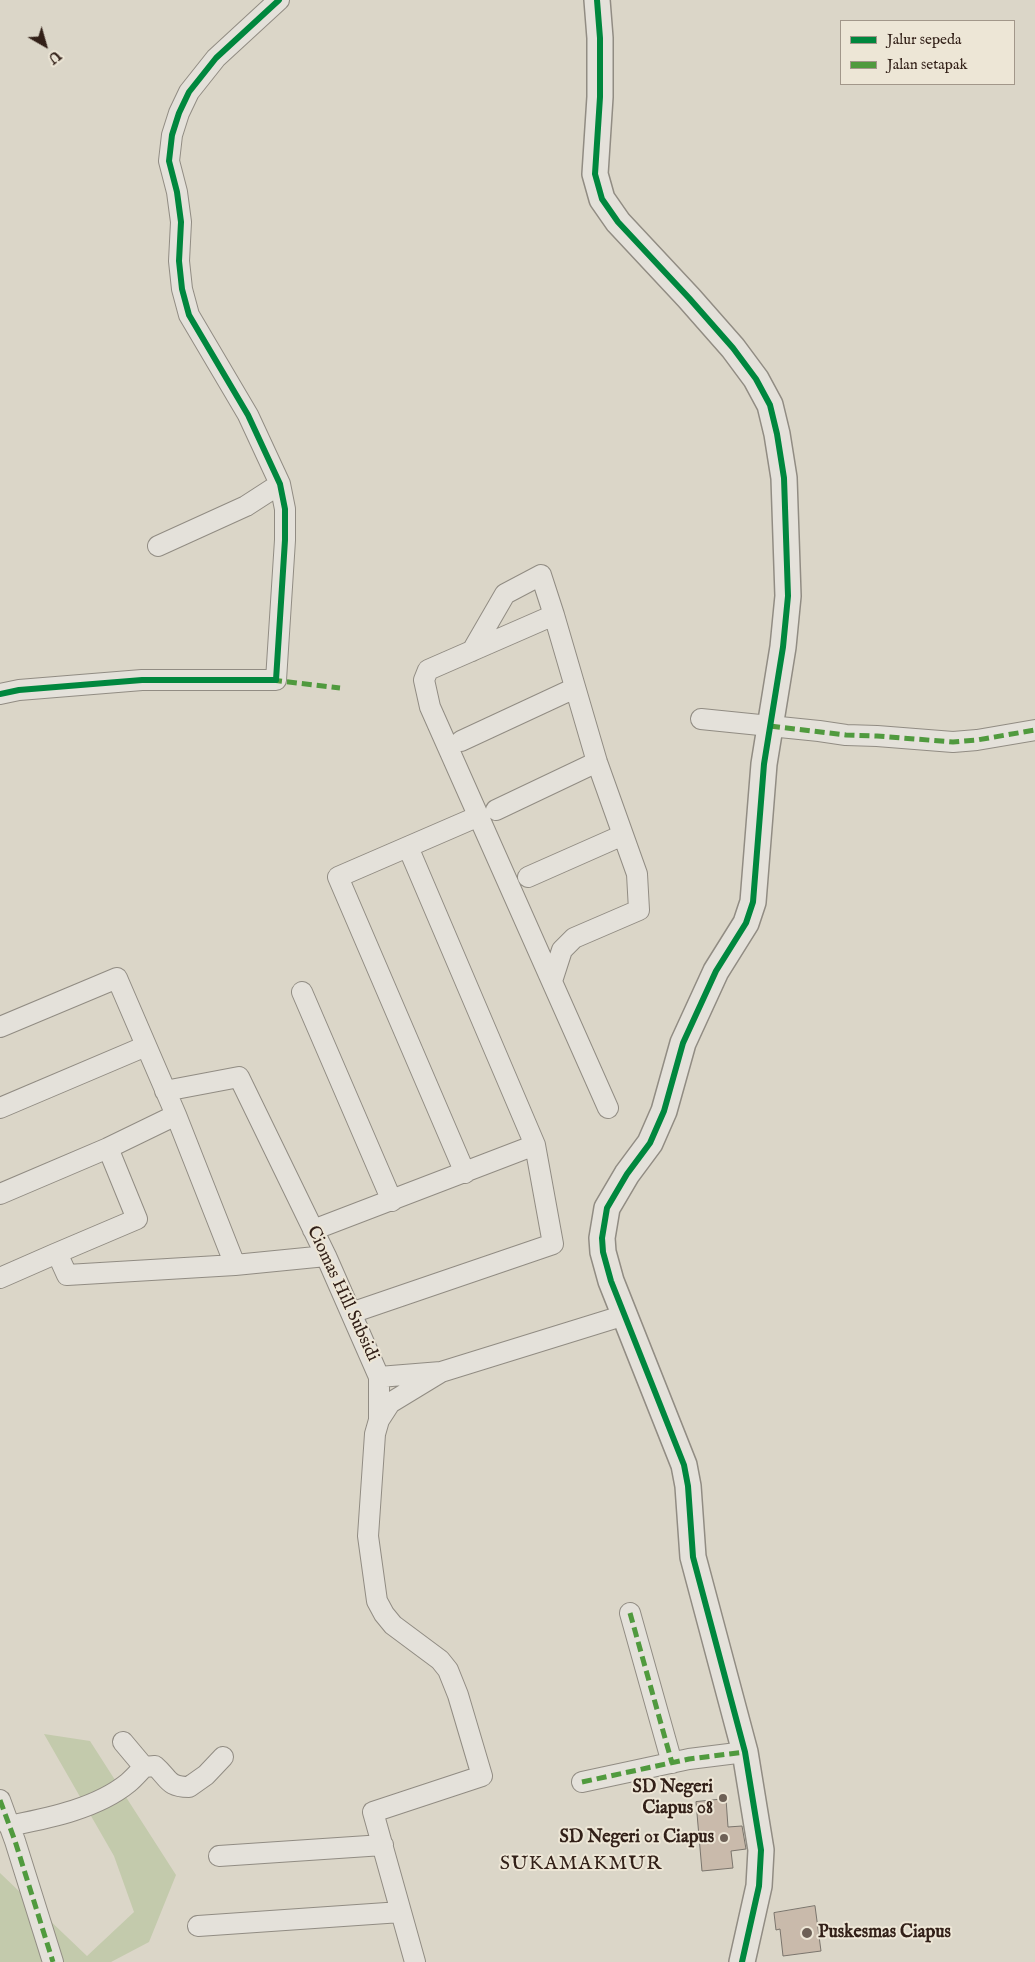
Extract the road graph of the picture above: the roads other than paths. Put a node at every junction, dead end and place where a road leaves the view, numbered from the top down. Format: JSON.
{"nodes":[{"id":1,"x":279,"y":0,"type":"edge"},
{"id":2,"x":597,"y":0,"type":"edge"},
{"id":3,"x":280,"y":484,"type":"junction"},
{"id":4,"x":158,"y":546,"type":"dead end"},
{"id":5,"x":554,"y":615,"type":"junction"},
{"id":6,"x":472,"y":651,"type":"junction"},
{"id":7,"x":575,"y":688,"type":"junction"},
{"id":8,"x":0,"y":694,"type":"edge"},
{"id":9,"x":701,"y":719,"type":"dead end"},
{"id":10,"x":770,"y":726,"type":"junction"},
{"id":11,"x":1035,"y":730,"type":"edge"},
{"id":12,"x":460,"y":741,"type":"dead end"},
{"id":13,"x":597,"y":762,"type":"junction"},
{"id":14,"x":488,"y":813,"type":"junction"},
{"id":15,"x":623,"y":835,"type":"junction"},
{"id":16,"x":408,"y":846,"type":"junction"},
{"id":17,"x":528,"y":878,"type":"dead end"},
{"id":18,"x":552,"y":981,"type":"junction"},
{"id":19,"x":302,"y":992,"type":"dead end"},
{"id":20,"x":0,"y":1027,"type":"edge"},
{"id":21,"x":146,"y":1046,"type":"junction"},
{"id":22,"x":165,"y":1091,"type":"junction"},
{"id":23,"x":0,"y":1108,"type":"edge"},
{"id":24,"x":608,"y":1108,"type":"dead end"},
{"id":25,"x":176,"y":1116,"type":"junction"},
{"id":26,"x":536,"y":1145,"type":"junction"},
{"id":27,"x":108,"y":1148,"type":"junction"},
{"id":28,"x":466,"y":1172,"type":"junction"},
{"id":29,"x":0,"y":1194,"type":"edge"},
{"id":30,"x":392,"y":1201,"type":"junction"},
{"id":31,"x":313,"y":1230,"type":"junction"},
{"id":32,"x":56,"y":1253,"type":"junction"},
{"id":33,"x":326,"y":1256,"type":"junction"},
{"id":34,"x":235,"y":1265,"type":"junction"},
{"id":35,"x":0,"y":1278,"type":"edge"},
{"id":36,"x":351,"y":1313,"type":"junction"},
{"id":37,"x":625,"y":1315,"type":"junction"},
{"id":38,"x":441,"y":1372,"type":"junction"},
{"id":39,"x":380,"y":1377,"type":"junction"},
{"id":40,"x":379,"y":1420,"type":"junction"},
{"id":41,"x":630,"y":1613,"type":"dead end"},
{"id":42,"x":123,"y":1742,"type":"dead end"},
{"id":43,"x":745,"y":1752,"type":"junction"},
{"id":44,"x":223,"y":1757,"type":"dead end"},
{"id":45,"x":672,"y":1763,"type":"junction"},
{"id":46,"x":144,"y":1767,"type":"junction"},
{"id":47,"x":582,"y":1782,"type":"dead end"},
{"id":48,"x":0,"y":1800,"type":"edge"},
{"id":49,"x":9,"y":1826,"type":"junction"},
{"id":50,"x":382,"y":1845,"type":"junction"},
{"id":51,"x":219,"y":1856,"type":"dead end"},
{"id":52,"x":401,"y":1912,"type":"junction"},
{"id":53,"x":198,"y":1926,"type":"dead end"},
{"id":54,"x":53,"y":1962,"type":"edge"},
{"id":55,"x":415,"y":1962,"type":"edge"},
{"id":56,"x":742,"y":1962,"type":"edge"}],
"edges":[{"from":1,"to":3,"type":"street"},
{"from":2,"to":10,"type":"street"},
{"from":3,"to":4,"type":"street"},
{"from":3,"to":8,"type":"street"},
{"from":5,"to":6,"type":"street"},
{"from":5,"to":6,"type":"street"},
{"from":5,"to":7,"type":"street"},
{"from":6,"to":14,"type":"street"},
{"from":7,"to":12,"type":"street"},
{"from":7,"to":13,"type":"street"},
{"from":9,"to":10,"type":"street"},
{"from":10,"to":11,"type":"street"},
{"from":10,"to":37,"type":"street"},
{"from":13,"to":14,"type":"street"},
{"from":13,"to":15,"type":"street"},
{"from":14,"to":16,"type":"street"},
{"from":14,"to":18,"type":"street"},
{"from":15,"to":17,"type":"street"},
{"from":15,"to":18,"type":"street"},
{"from":16,"to":26,"type":"street"},
{"from":16,"to":28,"type":"street"},
{"from":18,"to":24,"type":"street"},
{"from":19,"to":30,"type":"street"},
{"from":20,"to":21,"type":"street"},
{"from":21,"to":22,"type":"street"},
{"from":21,"to":23,"type":"street"},
{"from":22,"to":25,"type":"street"},
{"from":22,"to":31,"type":"street","name":"Ciomas Hill Subsidi"},
{"from":25,"to":27,"type":"street"},
{"from":25,"to":34,"type":"street"},
{"from":26,"to":28,"type":"street"},
{"from":26,"to":36,"type":"street"},
{"from":27,"to":29,"type":"street"},
{"from":27,"to":32,"type":"street"},
{"from":28,"to":30,"type":"street"},
{"from":30,"to":31,"type":"street"},
{"from":31,"to":33,"type":"street","name":"Ciomas Hill Subsidi"},
{"from":32,"to":34,"type":"street"},
{"from":32,"to":35,"type":"street"},
{"from":33,"to":34,"type":"street"},
{"from":33,"to":36,"type":"street","name":"Ciomas Hill Subsidi"},
{"from":36,"to":39,"type":"street","name":"Ciomas Hill Subsidi"},
{"from":37,"to":38,"type":"street","name":"Ciomas Hill Subsidi"},
{"from":37,"to":43,"type":"street"},
{"from":38,"to":39,"type":"street","name":"Ciomas Hill Subsidi"},
{"from":38,"to":40,"type":"street"},
{"from":39,"to":40,"type":"street"},
{"from":40,"to":50,"type":"street"},
{"from":41,"to":45,"type":"street"},
{"from":42,"to":46,"type":"street"},
{"from":43,"to":45,"type":"street"},
{"from":43,"to":56,"type":"street"},
{"from":44,"to":46,"type":"street"},
{"from":45,"to":47,"type":"street"},
{"from":46,"to":49,"type":"street"},
{"from":48,"to":49,"type":"street"},
{"from":49,"to":54,"type":"street"},
{"from":50,"to":51,"type":"street"},
{"from":50,"to":52,"type":"street"},
{"from":52,"to":53,"type":"street"},
{"from":52,"to":55,"type":"street"}]}
